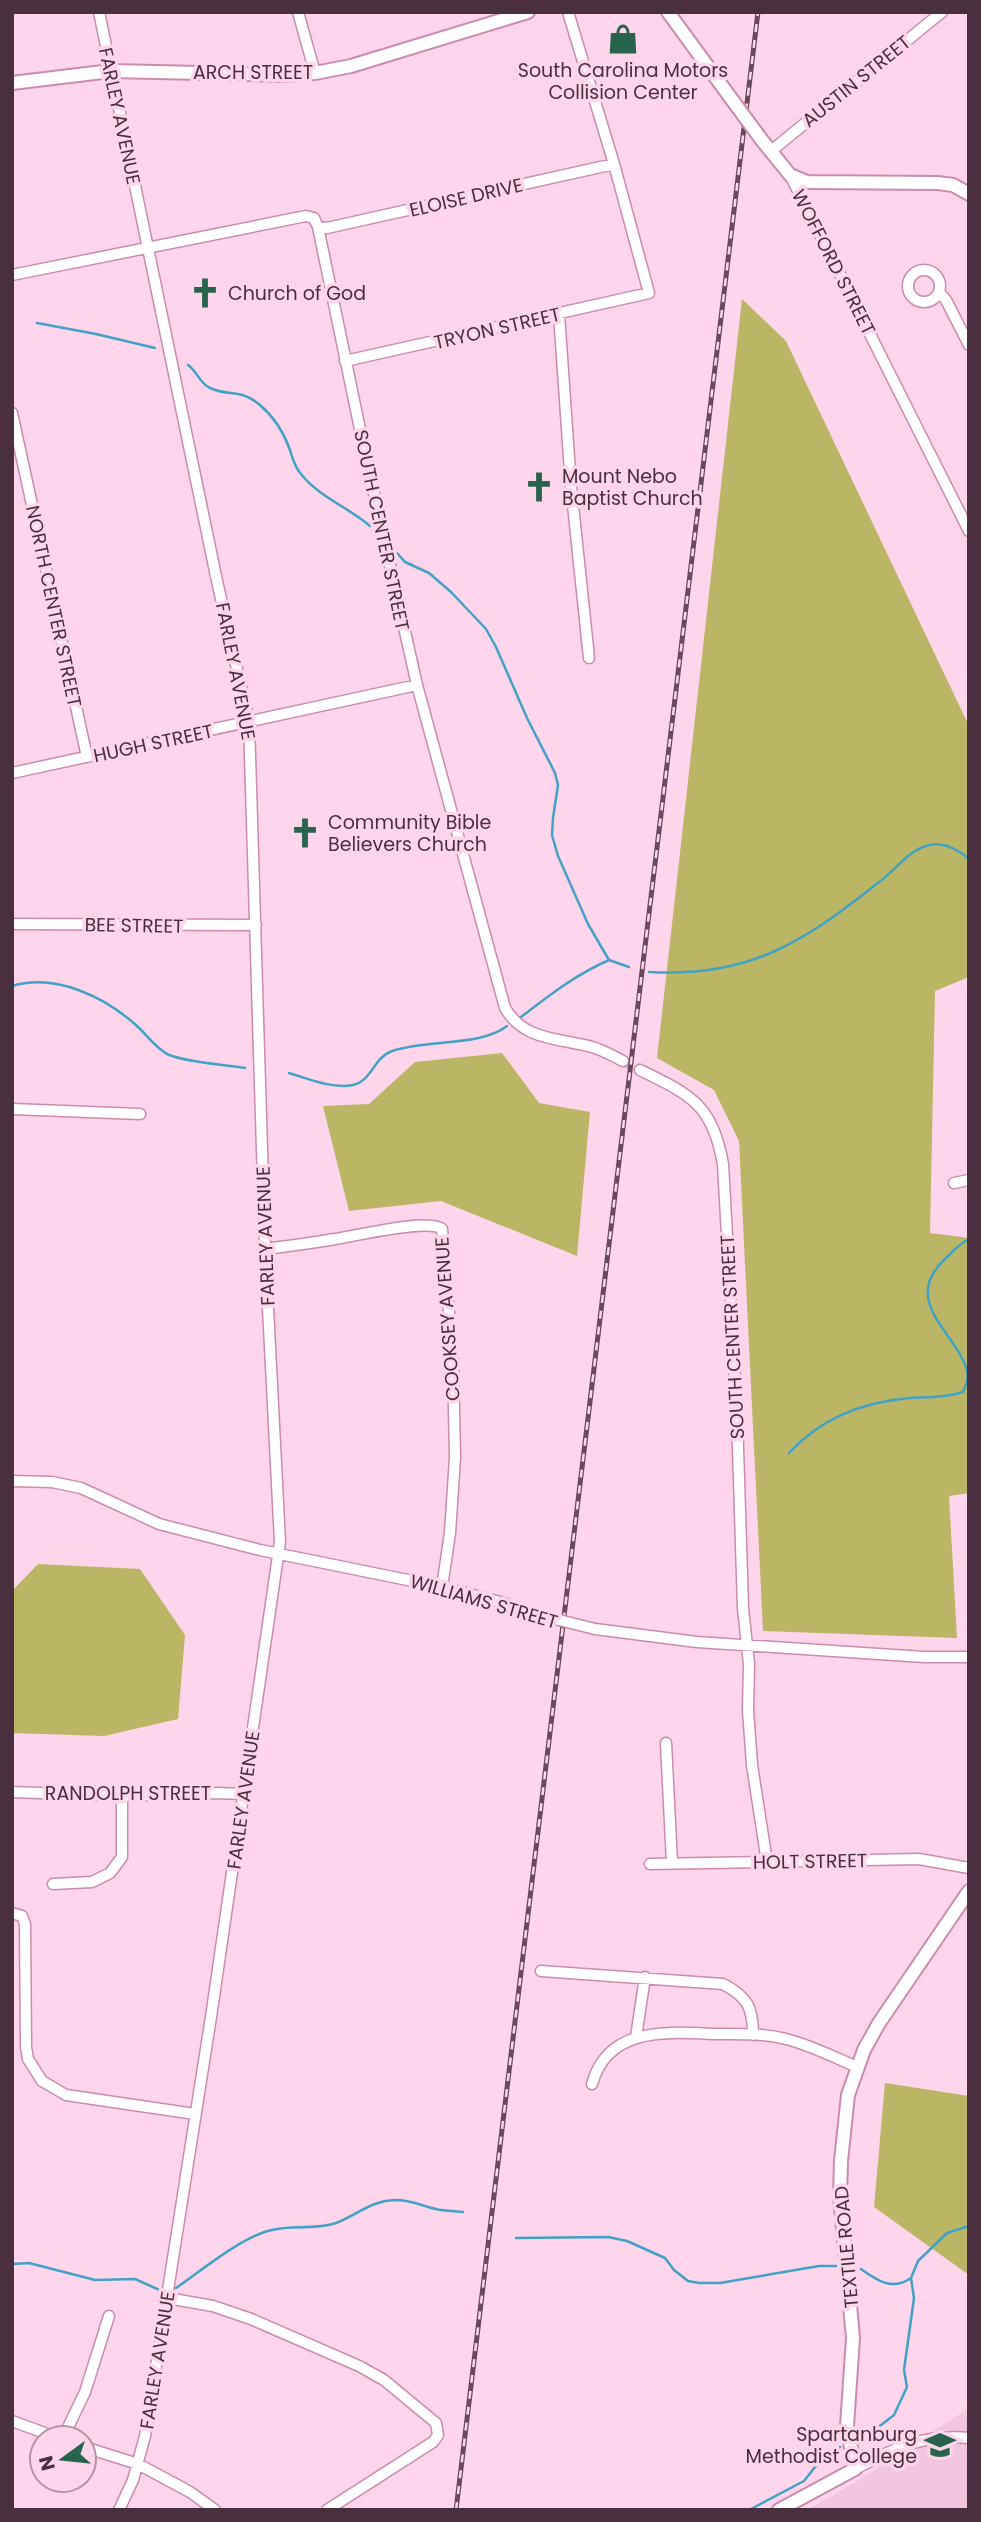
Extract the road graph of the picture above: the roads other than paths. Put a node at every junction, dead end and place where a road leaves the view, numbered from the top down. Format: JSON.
{"nodes":[{"id":1,"x":99,"y":12,"type":"edge"},
{"id":2,"x":298,"y":12,"type":"edge"},
{"id":3,"x":528,"y":12,"type":"edge"},
{"id":4,"x":568,"y":12,"type":"edge"},
{"id":5,"x":668,"y":12,"type":"edge"},
{"id":6,"x":942,"y":12,"type":"edge"},
{"id":7,"x":111,"y":71,"type":"junction"},
{"id":8,"x":315,"y":73,"type":"junction"},
{"id":9,"x":12,"y":83,"type":"edge"},
{"id":10,"x":771,"y":151,"type":"junction"},
{"id":11,"x":614,"y":164,"type":"junction"},
{"id":12,"x":790,"y":175,"type":"junction"},
{"id":13,"x":969,"y":184,"type":"edge"},
{"id":14,"x":953,"y":185,"type":"junction"},
{"id":15,"x":969,"y":194,"type":"edge"},
{"id":16,"x":318,"y":227,"type":"junction"},
{"id":17,"x":148,"y":248,"type":"junction"},
{"id":18,"x":12,"y":275,"type":"edge"},
{"id":19,"x":939,"y":292,"type":"dead end"},
{"id":20,"x":559,"y":314,"type":"junction"},
{"id":21,"x":969,"y":345,"type":"edge"},
{"id":22,"x":345,"y":361,"type":"junction"},
{"id":23,"x":12,"y":413,"type":"edge"},
{"id":24,"x":969,"y":531,"type":"edge"},
{"id":25,"x":589,"y":658,"type":"dead end"},
{"id":26,"x":417,"y":685,"type":"junction"},
{"id":27,"x":249,"y":722,"type":"junction"},
{"id":28,"x":87,"y":757,"type":"junction"},
{"id":29,"x":12,"y":773,"type":"edge"},
{"id":30,"x":12,"y":924,"type":"edge"},
{"id":31,"x":256,"y":925,"type":"junction"},
{"id":32,"x":623,"y":1061,"type":"tunnel mouth"},
{"id":33,"x":639,"y":1070,"type":"tunnel mouth"},
{"id":34,"x":12,"y":1109,"type":"edge"},
{"id":35,"x":140,"y":1114,"type":"dead end"},
{"id":36,"x":969,"y":1180,"type":"edge"},
{"id":37,"x":954,"y":1183,"type":"dead end"},
{"id":38,"x":265,"y":1249,"type":"junction"},
{"id":39,"x":12,"y":1481,"type":"edge"},
{"id":40,"x":279,"y":1554,"type":"junction"},
{"id":41,"x":442,"y":1587,"type":"junction"},
{"id":42,"x":747,"y":1645,"type":"junction"},
{"id":43,"x":969,"y":1657,"type":"edge"},
{"id":44,"x":666,"y":1743,"type":"dead end"},
{"id":45,"x":12,"y":1792,"type":"edge"},
{"id":46,"x":243,"y":1794,"type":"junction"},
{"id":47,"x":122,"y":1796,"type":"junction"},
{"id":48,"x":767,"y":1862,"type":"junction"},
{"id":49,"x":673,"y":1863,"type":"junction"},
{"id":50,"x":650,"y":1864,"type":"dead end"},
{"id":51,"x":969,"y":1868,"type":"edge"},
{"id":52,"x":53,"y":1884,"type":"dead end"},
{"id":53,"x":969,"y":1891,"type":"edge"},
{"id":54,"x":12,"y":1913,"type":"edge"},
{"id":55,"x":541,"y":1971,"type":"dead end"},
{"id":56,"x":645,"y":1977,"type":"junction"},
{"id":57,"x":752,"y":2035,"type":"junction"},
{"id":58,"x":636,"y":2037,"type":"junction"},
{"id":59,"x":857,"y":2067,"type":"junction"},
{"id":60,"x":592,"y":2084,"type":"dead end"},
{"id":61,"x":195,"y":2114,"type":"junction"},
{"id":62,"x":167,"y":2298,"type":"junction"},
{"id":63,"x":109,"y":2316,"type":"dead end"},
{"id":64,"x":68,"y":2424,"type":"edge"},
{"id":65,"x":969,"y":2438,"type":"edge"},
{"id":66,"x":98,"y":2451,"type":"edge"},
{"id":67,"x":138,"y":2464,"type":"junction"},
{"id":68,"x":855,"y":2469,"type":"junction"},
{"id":69,"x":119,"y":2510,"type":"edge"},
{"id":70,"x":215,"y":2510,"type":"edge"},
{"id":71,"x":327,"y":2510,"type":"edge"},
{"id":72,"x":779,"y":2510,"type":"edge"}],
"edges":[{"from":1,"to":7,"type":"street","name":"FARLEY AVENUE"},
{"from":2,"to":8,"type":"street"},
{"from":3,"to":8,"type":"street","name":"ARCH STREET"},
{"from":4,"to":11,"type":"street"},
{"from":5,"to":10,"type":"street","name":"WOFFORD STREET","bridge":true},
{"from":6,"to":10,"type":"street","name":"AUSTIN STREET"},
{"from":7,"to":8,"type":"street","name":"ARCH STREET"},
{"from":7,"to":9,"type":"street","name":"ARCH STREET"},
{"from":7,"to":17,"type":"street","name":"FARLEY AVENUE"},
{"from":10,"to":12,"type":"street","name":"WOFFORD STREET"},
{"from":11,"to":16,"type":"street","name":"ELOISE DRIVE"},
{"from":11,"to":20,"type":"street","name":"TRYON STREET"},
{"from":12,"to":14,"type":"street"},
{"from":12,"to":24,"type":"street","name":"WOFFORD STREET"},
{"from":13,"to":14,"type":"street"},
{"from":14,"to":15,"type":"street"},
{"from":16,"to":17,"type":"street"},
{"from":16,"to":22,"type":"street","name":"SOUTH CENTER STREET"},
{"from":17,"to":18,"type":"street"},
{"from":17,"to":27,"type":"street","name":"FARLEY AVENUE"},
{"from":19,"to":21,"type":"street"},
{"from":20,"to":22,"type":"street","name":"TRYON STREET"},
{"from":20,"to":25,"type":"street"},
{"from":22,"to":26,"type":"street","name":"SOUTH CENTER STREET"},
{"from":23,"to":28,"type":"street","name":"NORTH CENTER STREET"},
{"from":26,"to":27,"type":"street","name":"HUGH STREET"},
{"from":26,"to":32,"type":"street","name":"SOUTH CENTER STREET"},
{"from":27,"to":28,"type":"street","name":"HUGH STREET"},
{"from":27,"to":31,"type":"street","name":"FARLEY AVENUE"},
{"from":28,"to":29,"type":"street","name":"HUGH STREET"},
{"from":30,"to":31,"type":"street","name":"BEE STREET"},
{"from":31,"to":38,"type":"street","name":"FARLEY AVENUE"},
{"from":33,"to":42,"type":"street","name":"SOUTH CENTER STREET"},
{"from":34,"to":35,"type":"street"},
{"from":36,"to":37,"type":"street"},
{"from":38,"to":40,"type":"street","name":"FARLEY AVENUE"},
{"from":38,"to":41,"type":"street","name":"COOKSEY AVENUE"},
{"from":39,"to":40,"type":"street","name":"WILLIAMS STREET"},
{"from":40,"to":41,"type":"street","name":"WILLIAMS STREET"},
{"from":40,"to":46,"type":"street","name":"FARLEY AVENUE"},
{"from":41,"to":42,"type":"street","name":"WILLIAMS STREET","bridge":true},
{"from":42,"to":43,"type":"street","name":"WILLIAMS STREET"},
{"from":42,"to":48,"type":"street","name":"SOUTH CENTER STREET"},
{"from":44,"to":49,"type":"street"},
{"from":45,"to":47,"type":"street","name":"RANDOLPH STREET"},
{"from":46,"to":47,"type":"street","name":"RANDOLPH STREET"},
{"from":46,"to":61,"type":"street","name":"FARLEY AVENUE"},
{"from":47,"to":52,"type":"street"},
{"from":48,"to":49,"type":"street","name":"HOLT STREET"},
{"from":48,"to":51,"type":"street","name":"HOLT STREET"},
{"from":49,"to":50,"type":"street","name":"HOLT STREET"},
{"from":53,"to":59,"type":"street","name":"TEXTILE ROAD"},
{"from":54,"to":61,"type":"street"},
{"from":55,"to":56,"type":"street"},
{"from":56,"to":57,"type":"street"},
{"from":56,"to":58,"type":"street"},
{"from":57,"to":58,"type":"street"},
{"from":57,"to":59,"type":"street"},
{"from":58,"to":60,"type":"street"},
{"from":59,"to":68,"type":"street","name":"TEXTILE ROAD"},
{"from":61,"to":62,"type":"street","name":"FARLEY AVENUE"},
{"from":62,"to":67,"type":"street","name":"FARLEY AVENUE"},
{"from":62,"to":71,"type":"street"},
{"from":63,"to":64,"type":"street"},
{"from":65,"to":68,"type":"street"},
{"from":66,"to":67,"type":"street"},
{"from":67,"to":69,"type":"street","name":"FARLEY AVENUE"},
{"from":67,"to":70,"type":"street"},
{"from":68,"to":72,"type":"street"}]}
